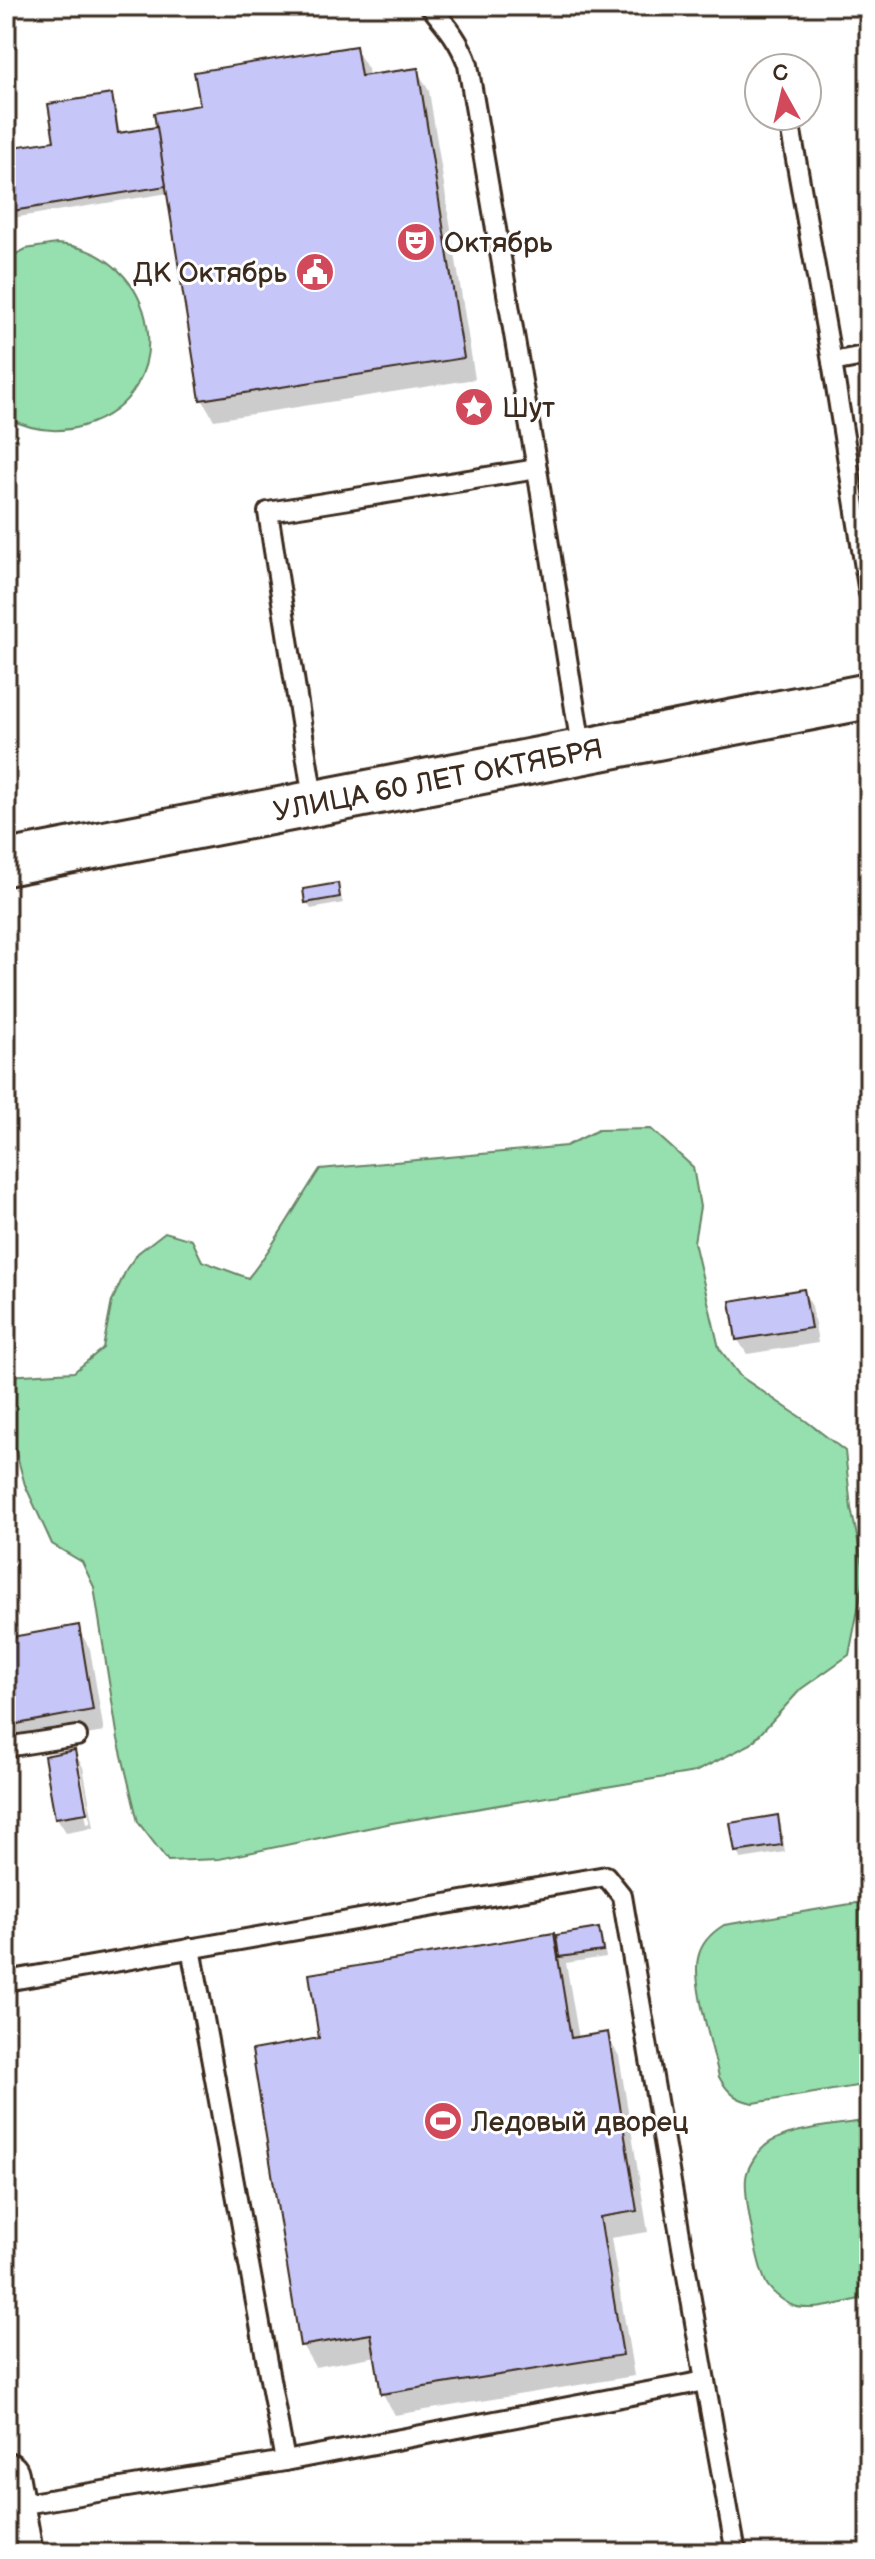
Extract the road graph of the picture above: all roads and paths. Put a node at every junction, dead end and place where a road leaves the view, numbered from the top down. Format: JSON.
{"nodes":[{"id":1,"x":430,"y":6,"type":"edge"},
{"id":2,"x":791,"y":132,"type":"edge"},
{"id":3,"x":869,"y":355,"type":"edge"},
{"id":4,"x":832,"y":362,"type":"junction"},
{"id":5,"x":537,"y":469,"type":"junction"},
{"id":6,"x":869,"y":593,"type":"edge"},
{"id":7,"x":869,"y":696,"type":"edge"},
{"id":8,"x":582,"y":753,"type":"junction"},
{"id":9,"x":314,"y":805,"type":"junction"},
{"id":10,"x":6,"y":863,"type":"edge"},
{"id":11,"x":77,"y":1736,"type":"dead end"},
{"id":12,"x":6,"y":1747,"type":"edge"},
{"id":13,"x":191,"y":1948,"type":"junction"},
{"id":14,"x":6,"y":1981,"type":"edge"},
{"id":15,"x":705,"y":2381,"type":"junction"},
{"id":16,"x":285,"y":2461,"type":"junction"},
{"id":17,"x":9,"y":2491,"type":"edge"},
{"id":18,"x":20,"y":2553,"type":"edge"},
{"id":19,"x":736,"y":2553,"type":"edge"}],
"edges":[{"from":1,"to":5,"type":"lane"},
{"from":2,"to":4,"type":"lane"},
{"from":3,"to":4,"type":"lane"},
{"from":4,"to":6,"type":"lane"},
{"from":5,"to":8,"type":"lane"},
{"from":5,"to":9,"type":"lane"},
{"from":7,"to":8,"type":"main road","name":"УЛИЦА 60 ЛЕТ ОКТЯБРЯ"},
{"from":8,"to":9,"type":"main road","name":"УЛИЦА 60 ЛЕТ ОКТЯБРЯ"},
{"from":9,"to":10,"type":"main road","name":"УЛИЦА 60 ЛЕТ ОКТЯБРЯ"},
{"from":11,"to":12,"type":"lane"},
{"from":13,"to":14,"type":"lane"},
{"from":13,"to":15,"type":"lane"},
{"from":13,"to":16,"type":"lane"},
{"from":15,"to":16,"type":"lane"},
{"from":15,"to":19,"type":"lane"},
{"from":16,"to":17,"type":"lane"},
{"from":17,"to":18,"type":"main road"}]}
